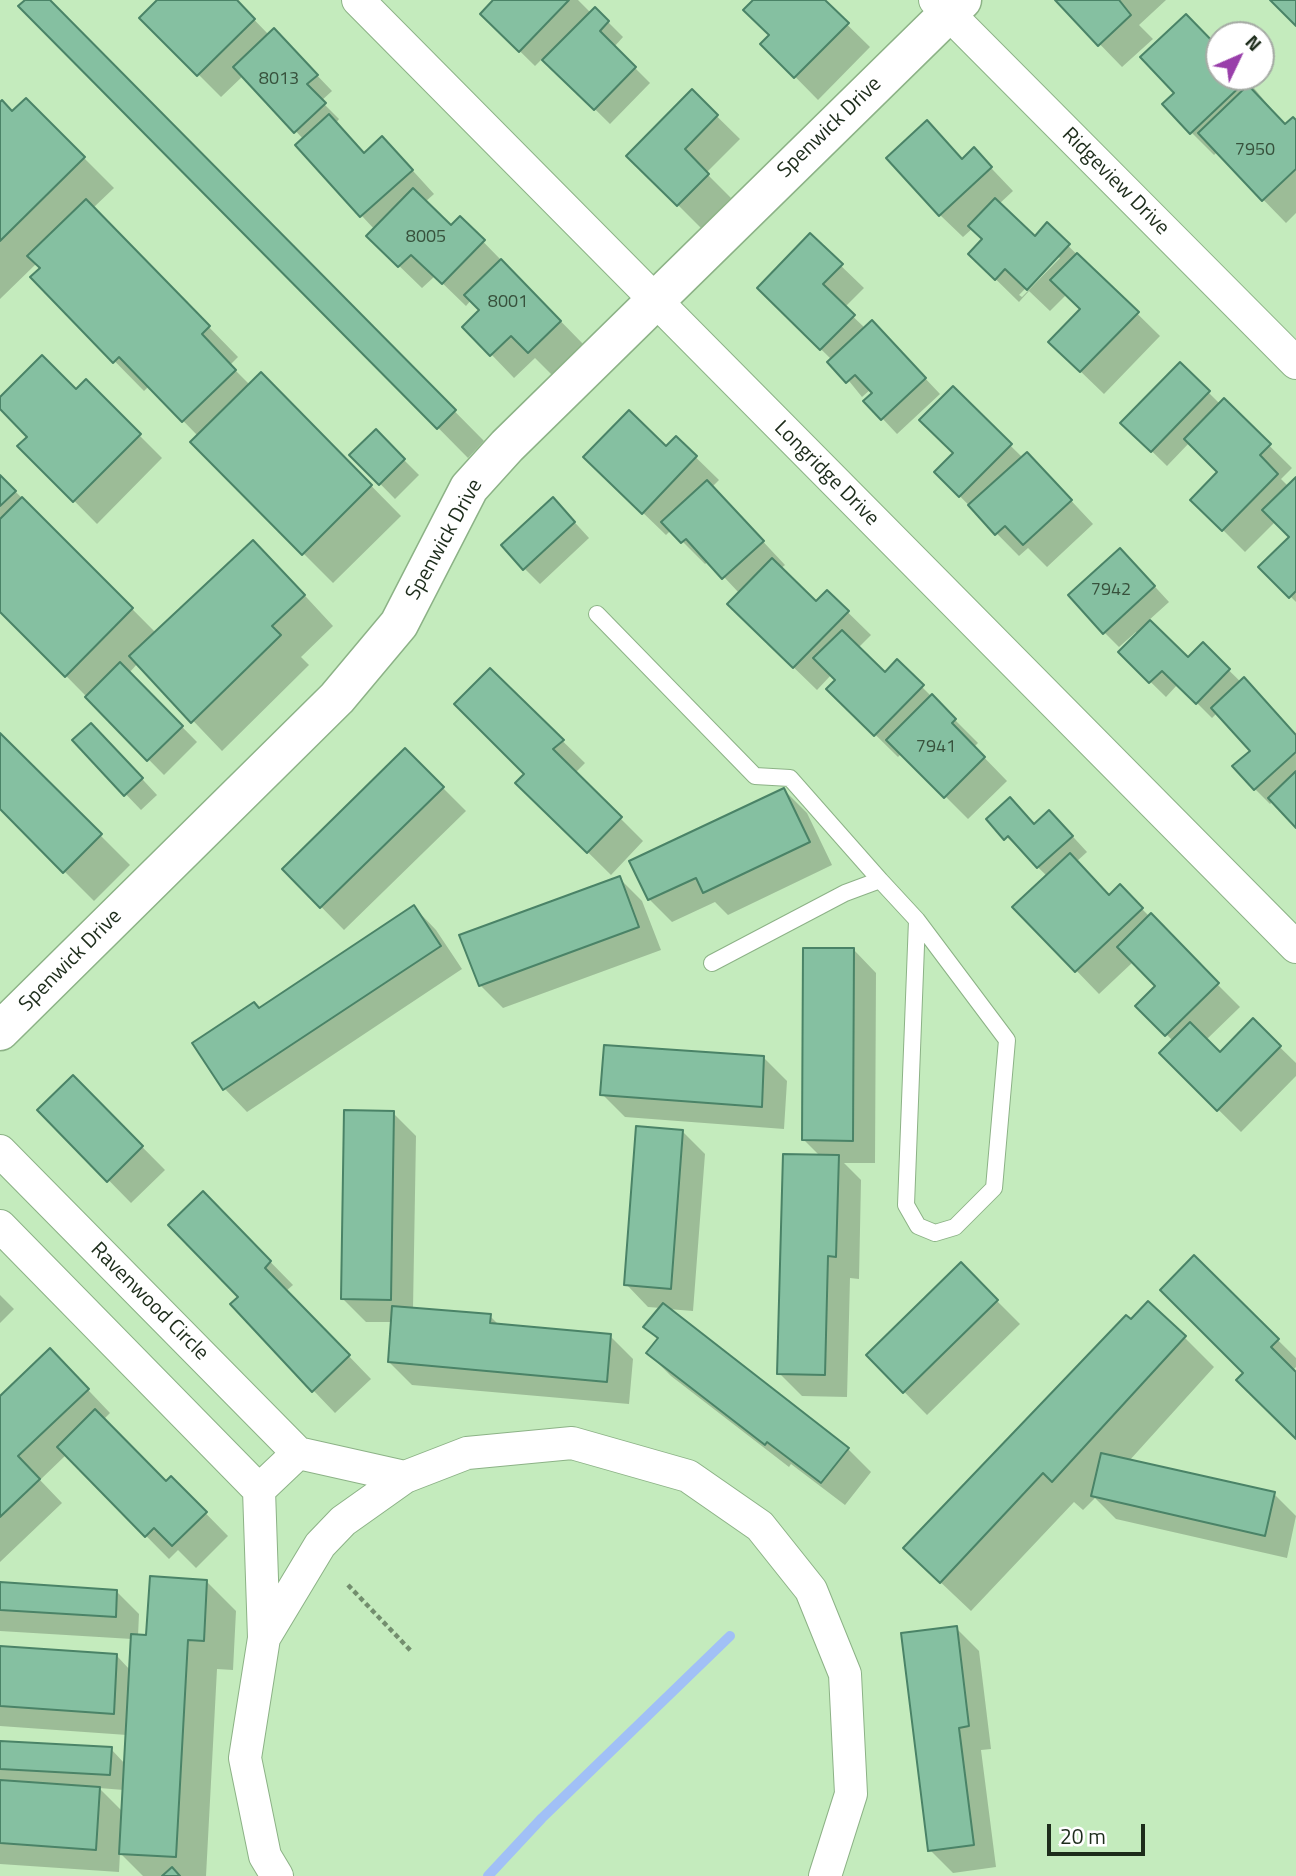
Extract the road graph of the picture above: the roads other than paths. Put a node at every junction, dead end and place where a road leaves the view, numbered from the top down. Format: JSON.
{"nodes":[{"id":1,"x":358,"y":0,"type":"edge"},
{"id":2,"x":948,"y":5,"type":"edge"},
{"id":3,"x":654,"y":300,"type":"junction"},
{"id":4,"x":1296,"y":363,"type":"edge"},
{"id":5,"x":597,"y":614,"type":"dead end"},
{"id":6,"x":880,"y":880,"type":"junction"},
{"id":7,"x":917,"y":920,"type":"junction"},
{"id":8,"x":1296,"y":947,"type":"edge"},
{"id":9,"x":712,"y":962,"type":"dead end"},
{"id":10,"x":0,"y":1031,"type":"edge"},
{"id":11,"x":0,"y":1151,"type":"edge"},
{"id":12,"x":0,"y":1226,"type":"edge"},
{"id":13,"x":298,"y":1453,"type":"junction"},
{"id":14,"x":405,"y":1477,"type":"junction"},
{"id":15,"x":259,"y":1490,"type":"junction"},
{"id":16,"x":264,"y":1638,"type":"junction"},
{"id":17,"x":277,"y":1876,"type":"edge"},
{"id":18,"x":825,"y":1876,"type":"edge"}],
"edges":[{"from":1,"to":3,"type":"street","name":"Longridge Drive"},
{"from":2,"to":3,"type":"street","name":"Spenwick Drive"},
{"from":2,"to":4,"type":"street","name":"Ridgeview Drive"},
{"from":3,"to":8,"type":"street","name":"Longridge Drive"},
{"from":3,"to":10,"type":"street","name":"Spenwick Drive"},
{"from":5,"to":6,"type":"lane"},
{"from":6,"to":7,"type":"lane"},
{"from":6,"to":9,"type":"lane"},
{"from":7,"to":7,"type":"lane"},
{"from":11,"to":13,"type":"street","name":"Ravenwood Circle"},
{"from":12,"to":15,"type":"street"},
{"from":13,"to":14,"type":"street"},
{"from":13,"to":15,"type":"street"},
{"from":14,"to":16,"type":"street"},
{"from":14,"to":18,"type":"street"},
{"from":15,"to":16,"type":"street"},
{"from":16,"to":17,"type":"street"}]}
